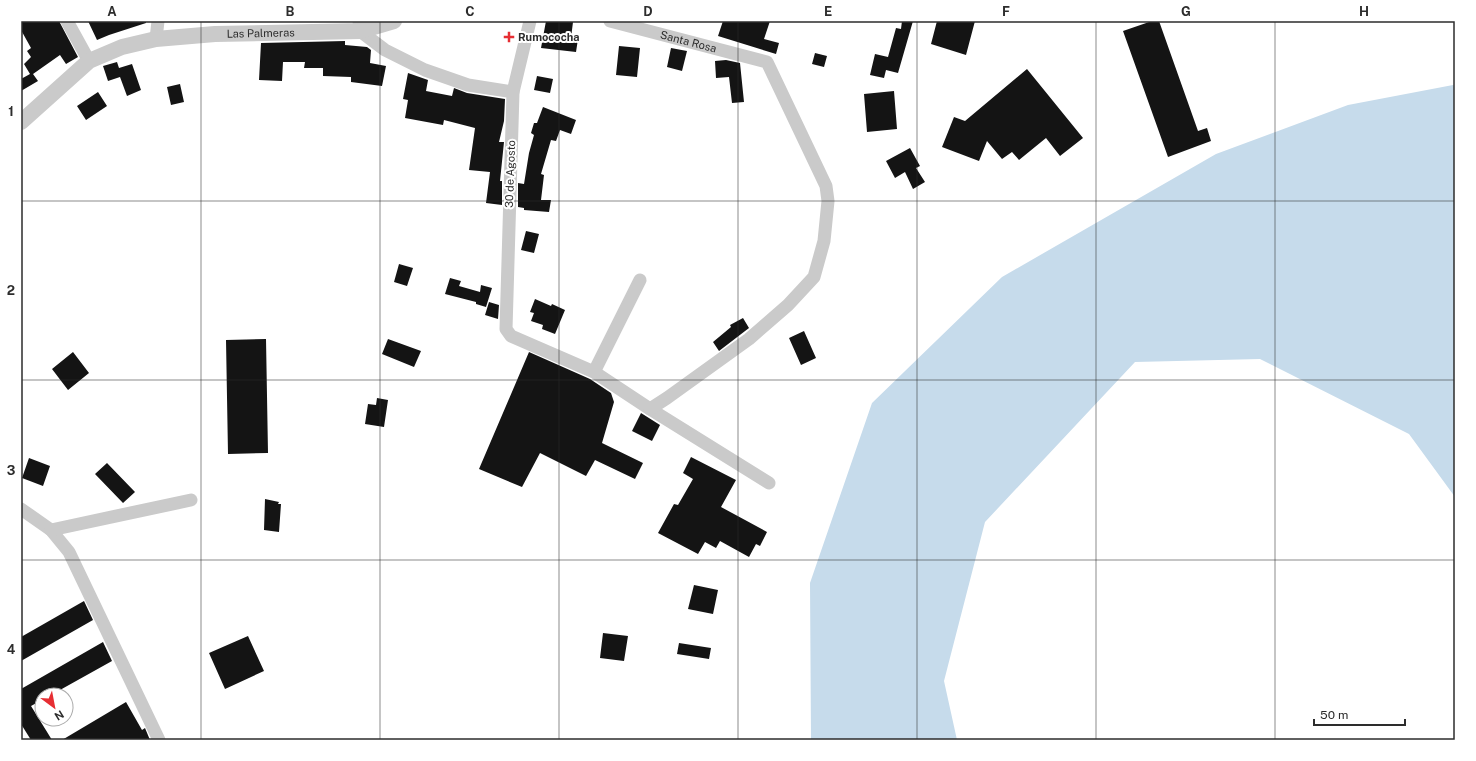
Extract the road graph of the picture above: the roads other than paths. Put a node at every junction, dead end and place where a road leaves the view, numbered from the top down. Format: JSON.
{"nodes":[{"id":1,"x":68,"y":21,"type":"edge"},
{"id":2,"x":158,"y":21,"type":"edge"},
{"id":3,"x":394,"y":21,"type":"edge"},
{"id":4,"x":530,"y":21,"type":"edge"},
{"id":5,"x":610,"y":21,"type":"edge"},
{"id":6,"x":360,"y":26,"type":"edge"},
{"id":7,"x":156,"y":39,"type":"junction"},
{"id":8,"x":90,"y":61,"type":"junction"},
{"id":9,"x":513,"y":92,"type":"junction"},
{"id":10,"x":21,"y":122,"type":"edge"},
{"id":11,"x":640,"y":280,"type":"dead end"},
{"id":12,"x":594,"y":372,"type":"junction"},
{"id":13,"x":650,"y":409,"type":"junction"},
{"id":14,"x":769,"y":483,"type":"dead end"},
{"id":15,"x":191,"y":500,"type":"dead end"},
{"id":16,"x":21,"y":510,"type":"edge"},
{"id":17,"x":51,"y":530,"type":"junction"},
{"id":18,"x":159,"y":740,"type":"edge"}],
"edges":[{"from":1,"to":8,"type":"street"},
{"from":2,"to":7,"type":"street"},
{"from":3,"to":6,"type":"street","name":"Las Palmeras"},
{"from":4,"to":9,"type":"street","name":"30 de Agosto"},
{"from":5,"to":13,"type":"street","name":"Santa Rosa"},
{"from":6,"to":7,"type":"street","name":"Las Palmeras"},
{"from":6,"to":9,"type":"street"},
{"from":7,"to":8,"type":"street","name":"Las Palmeras"},
{"from":8,"to":10,"type":"street","name":"Las Palmeras"},
{"from":9,"to":12,"type":"street","name":"30 de Agosto"},
{"from":11,"to":12,"type":"street"},
{"from":12,"to":13,"type":"street"},
{"from":13,"to":14,"type":"street"},
{"from":15,"to":17,"type":"street"},
{"from":16,"to":17,"type":"street"},
{"from":17,"to":18,"type":"street"}]}
